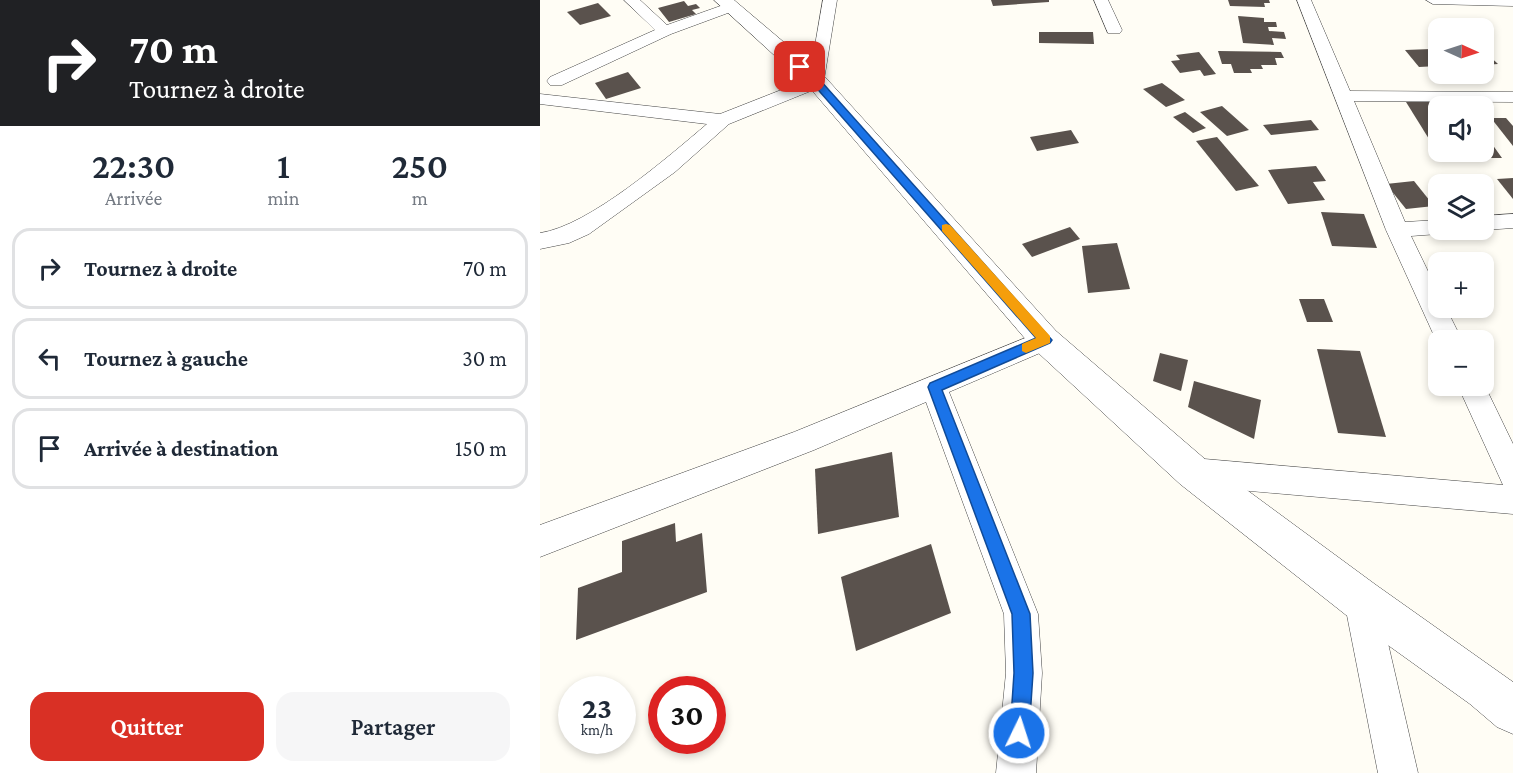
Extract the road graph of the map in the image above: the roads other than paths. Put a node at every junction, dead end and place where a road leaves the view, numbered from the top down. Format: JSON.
{"nodes":[{"id":1,"x":631,"y":0,"type":"edge"},
{"id":2,"x":830,"y":0,"type":"edge"},
{"id":3,"x":1101,"y":0,"type":"edge"},
{"id":4,"x":1304,"y":0,"type":"edge"},
{"id":5,"x":1433,"y":0,"type":"edge"},
{"id":6,"x":1513,"y":2,"type":"edge"},
{"id":7,"x":727,"y":3,"type":"edge"},
{"id":8,"x":1114,"y":30,"type":"dead end"},
{"id":9,"x":665,"y":31,"type":"junction"},
{"id":10,"x":540,"y":65,"type":"edge"},
{"id":11,"x":556,"y":81,"type":"junction"},
{"id":12,"x":817,"y":82,"type":"junction"},
{"id":13,"x":540,"y":90,"type":"edge"},
{"id":14,"x":1343,"y":96,"type":"junction"},
{"id":15,"x":1513,"y":97,"type":"edge"},
{"id":16,"x":540,"y":99,"type":"edge"},
{"id":17,"x":722,"y":120,"type":"junction"},
{"id":18,"x":1513,"y":221,"type":"edge"},
{"id":19,"x":1494,"y":222,"type":"edge"},
{"id":20,"x":1428,"y":228,"type":"edge"},
{"id":21,"x":1397,"y":230,"type":"junction"},
{"id":22,"x":540,"y":241,"type":"edge"},
{"id":23,"x":1444,"y":330,"type":"edge"},
{"id":24,"x":1045,"y":340,"type":"junction"},
{"id":25,"x":934,"y":387,"type":"junction"},
{"id":26,"x":1476,"y":396,"type":"edge"},
{"id":27,"x":1193,"y":472,"type":"junction"},
{"id":28,"x":1513,"y":476,"type":"edge"},
{"id":29,"x":1513,"y":500,"type":"edge"},
{"id":30,"x":540,"y":541,"type":"edge"},
{"id":31,"x":1361,"y":600,"type":"junction"},
{"id":32,"x":1513,"y":711,"type":"edge"},
{"id":33,"x":1017,"y":773,"type":"edge"},
{"id":34,"x":1398,"y":773,"type":"edge"}],
"edges":[{"from":1,"to":9,"type":"street"},
{"from":2,"to":12,"type":"street"},
{"from":3,"to":8,"type":"street"},
{"from":4,"to":14,"type":"street"},
{"from":5,"to":6,"type":"street"},
{"from":7,"to":9,"type":"street"},
{"from":7,"to":12,"type":"street"},
{"from":9,"to":11,"type":"street"},
{"from":10,"to":11,"type":"street"},
{"from":11,"to":13,"type":"street"},
{"from":12,"to":17,"type":"street"},
{"from":12,"to":24,"type":"street"},
{"from":14,"to":15,"type":"street"},
{"from":14,"to":21,"type":"street"},
{"from":16,"to":17,"type":"street"},
{"from":17,"to":22,"type":"street"},
{"from":18,"to":19,"type":"street"},
{"from":20,"to":21,"type":"street"},
{"from":21,"to":23,"type":"street"},
{"from":24,"to":25,"type":"street"},
{"from":24,"to":27,"type":"street"},
{"from":25,"to":30,"type":"street"},
{"from":25,"to":33,"type":"street"},
{"from":26,"to":28,"type":"street"},
{"from":27,"to":29,"type":"street"},
{"from":27,"to":31,"type":"street"},
{"from":31,"to":32,"type":"street"},
{"from":31,"to":34,"type":"street"}]}
